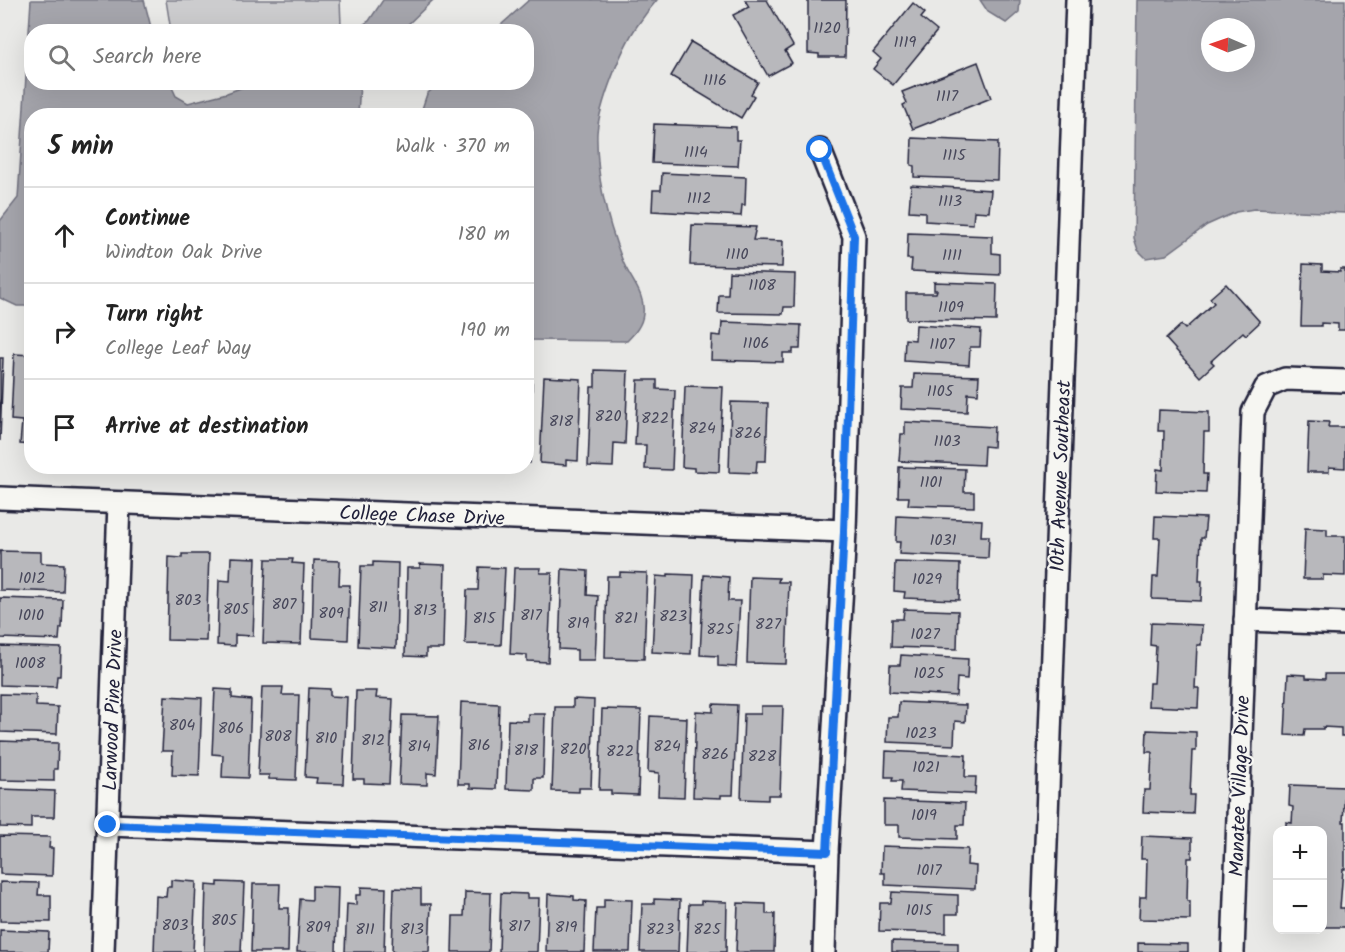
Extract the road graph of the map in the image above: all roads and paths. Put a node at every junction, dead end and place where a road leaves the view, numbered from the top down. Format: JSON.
{"nodes":[{"id":1,"x":1077,"y":0,"type":"edge"},
{"id":2,"x":820,"y":150,"type":"dead end"},
{"id":3,"x":1345,"y":381,"type":"edge"},
{"id":4,"x":0,"y":498,"type":"edge"},
{"id":5,"x":119,"y":503,"type":"junction"},
{"id":6,"x":844,"y":531,"type":"junction"},
{"id":7,"x":1245,"y":620,"type":"junction"},
{"id":8,"x":1345,"y":624,"type":"edge"},
{"id":9,"x":108,"y":825,"type":"junction"},
{"id":10,"x":827,"y":852,"type":"junction"},
{"id":11,"x":103,"y":952,"type":"edge"},
{"id":12,"x":824,"y":952,"type":"edge"},
{"id":13,"x":1042,"y":952,"type":"edge"},
{"id":14,"x":1233,"y":952,"type":"edge"}],
"edges":[{"from":1,"to":13,"type":"street","name":"10th Avenue Southeast"},
{"from":2,"to":6,"type":"street"},
{"from":3,"to":7,"type":"street","name":"Manatee Village Drive"},
{"from":4,"to":5,"type":"street","name":"College Chase Drive"},
{"from":5,"to":6,"type":"street","name":"College Chase Drive"},
{"from":5,"to":9,"type":"street","name":"Larwood Pine Drive"},
{"from":6,"to":10,"type":"street"},
{"from":7,"to":8,"type":"street"},
{"from":7,"to":14,"type":"street","name":"Manatee Village Drive"},
{"from":9,"to":10,"type":"street"},
{"from":9,"to":11,"type":"street","name":"Larwood Pine Drive"},
{"from":10,"to":12,"type":"street"}]}
